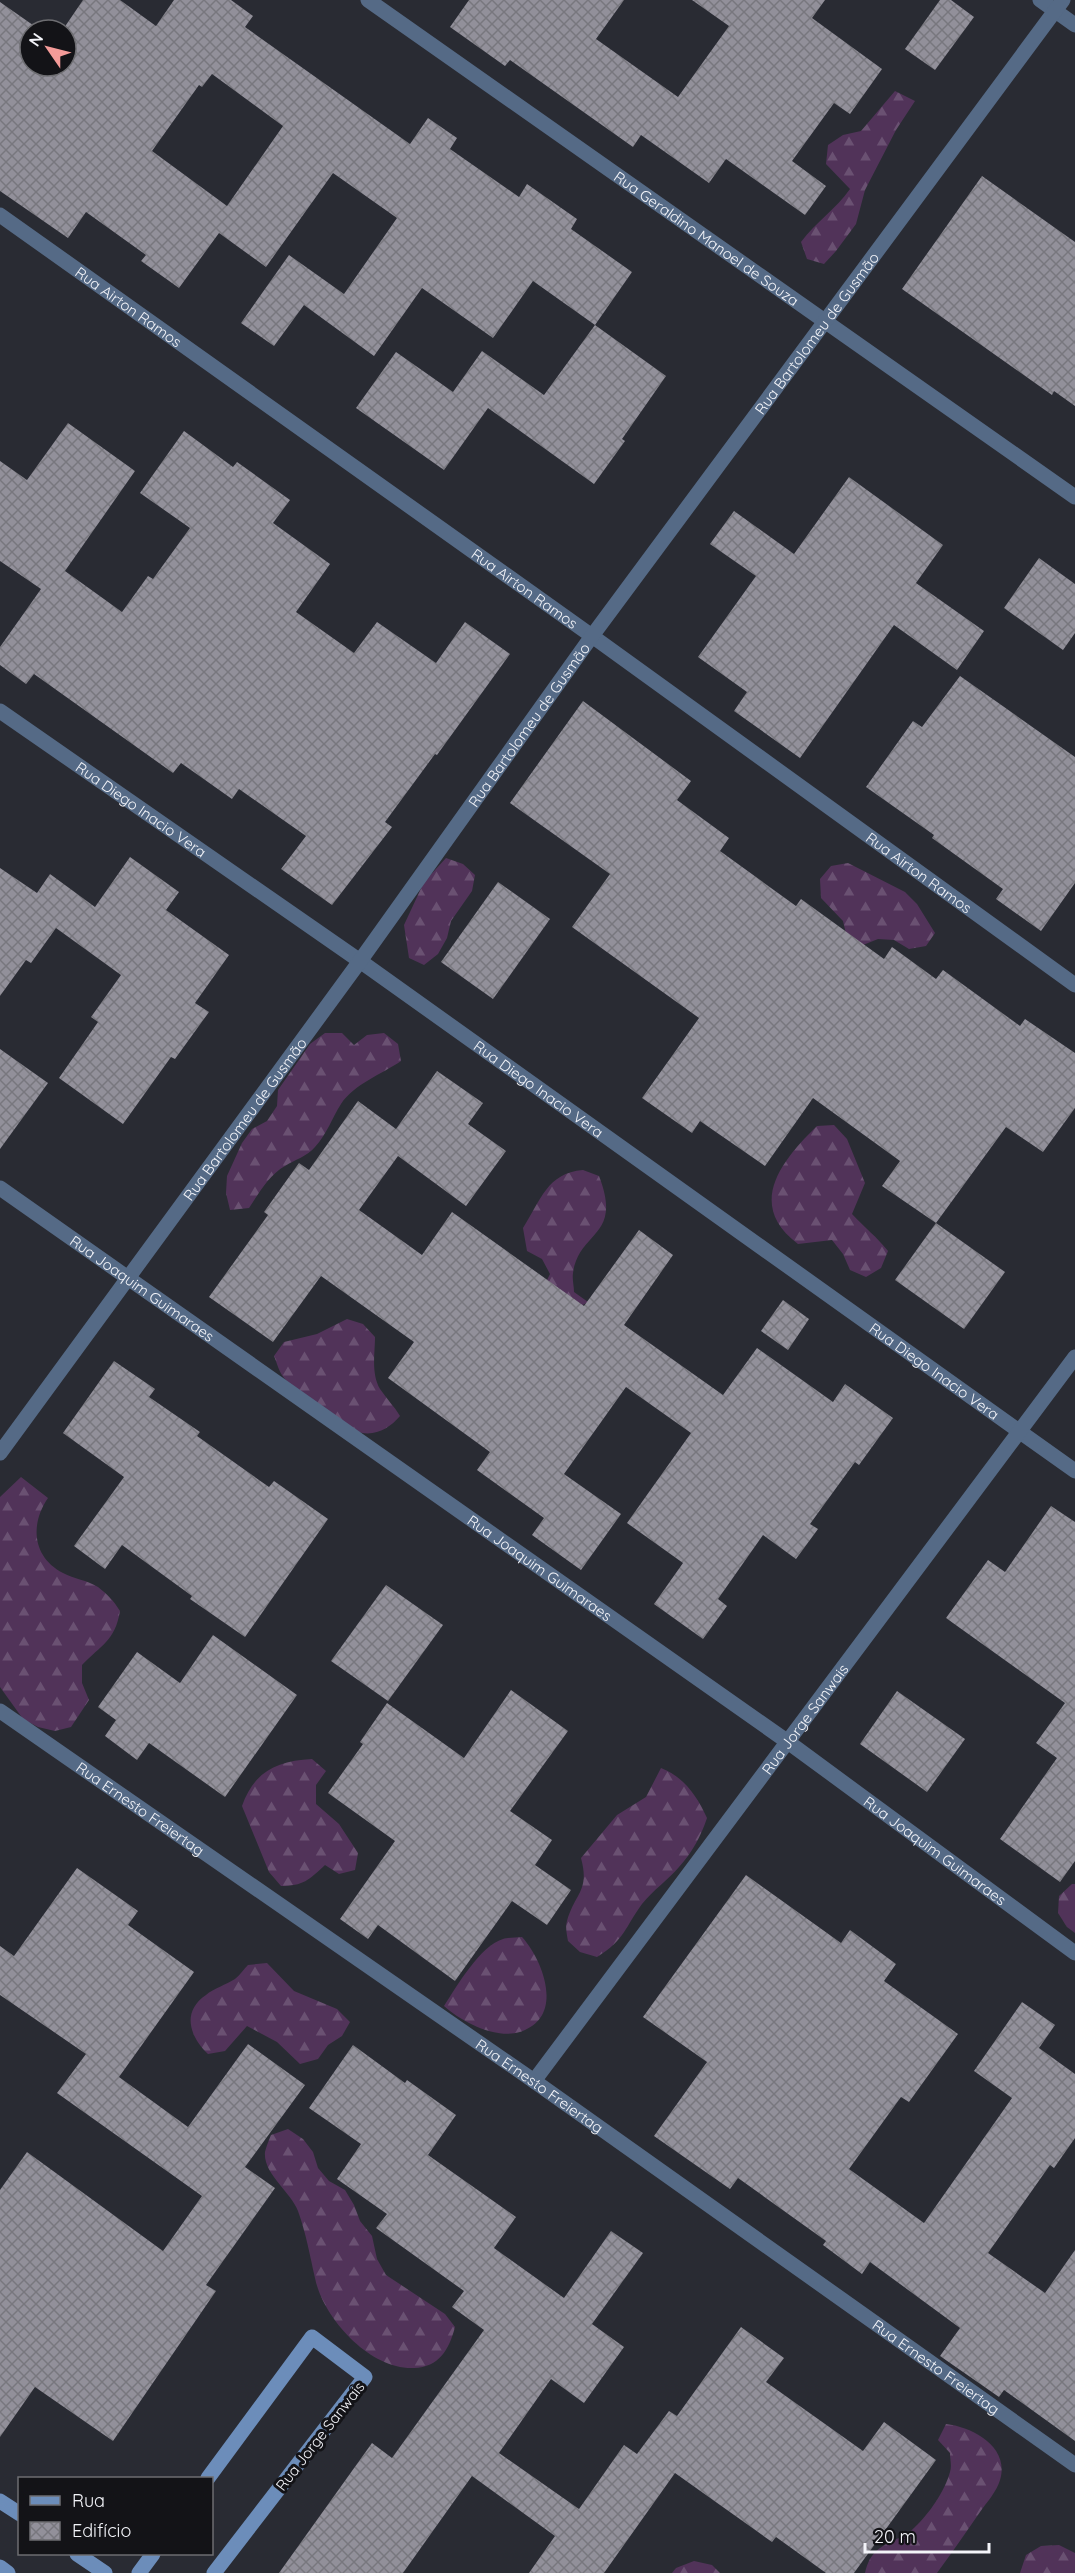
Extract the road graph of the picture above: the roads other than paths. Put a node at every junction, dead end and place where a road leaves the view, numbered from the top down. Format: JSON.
{"nodes":[{"id":1,"x":368,"y":0,"type":"edge"},
{"id":2,"x":1040,"y":0,"type":"edge"},
{"id":3,"x":1059,"y":5,"type":"edge"},
{"id":4,"x":1075,"y":25,"type":"edge"},
{"id":5,"x":0,"y":215,"type":"edge"},
{"id":6,"x":826,"y":322,"type":"junction"},
{"id":7,"x":1075,"y":497,"type":"edge"},
{"id":8,"x":592,"y":636,"type":"junction"},
{"id":9,"x":0,"y":711,"type":"edge"},
{"id":10,"x":360,"y":961,"type":"junction"},
{"id":11,"x":1075,"y":985,"type":"edge"},
{"id":12,"x":0,"y":1188,"type":"edge"},
{"id":13,"x":128,"y":1278,"type":"junction"},
{"id":14,"x":1075,"y":1357,"type":"edge"},
{"id":15,"x":1021,"y":1433,"type":"junction"},
{"id":16,"x":0,"y":1453,"type":"edge"},
{"id":17,"x":1075,"y":1471,"type":"edge"},
{"id":18,"x":0,"y":1711,"type":"edge"},
{"id":19,"x":788,"y":1743,"type":"junction"},
{"id":20,"x":1075,"y":1953,"type":"edge"},
{"id":21,"x":534,"y":2081,"type":"junction"},
{"id":22,"x":1075,"y":2465,"type":"edge"},
{"id":23,"x":209,"y":2477,"type":"edge"},
{"id":24,"x":0,"y":2501,"type":"edge"},
{"id":25,"x":18,"y":2513,"type":"edge"},
{"id":26,"x":80,"y":2555,"type":"edge"},
{"id":27,"x":152,"y":2555,"type":"edge"},
{"id":28,"x":0,"y":2567,"type":"edge"},
{"id":29,"x":8,"y":2573,"type":"edge"},
{"id":30,"x":105,"y":2573,"type":"edge"},
{"id":31,"x":139,"y":2573,"type":"edge"},
{"id":32,"x":214,"y":2573,"type":"edge"}],
"edges":[{"from":1,"to":6,"type":"street","name":"Rua Geraldino Manoel de Souza"},
{"from":2,"to":3,"type":"street"},
{"from":3,"to":4,"type":"street"},
{"from":3,"to":6,"type":"street","name":"Rua Bartolomeu de Gusmão"},
{"from":5,"to":8,"type":"street","name":"Rua Airton Ramos"},
{"from":6,"to":7,"type":"street","name":"Rua Geraldino Manoel de Souza"},
{"from":6,"to":8,"type":"street","name":"Rua Bartolomeu de Gusmão"},
{"from":8,"to":10,"type":"street","name":"Rua Bartolomeu de Gusmão"},
{"from":8,"to":11,"type":"street","name":"Rua Airton Ramos"},
{"from":9,"to":10,"type":"street","name":"Rua Diego Inacio Vera"},
{"from":10,"to":13,"type":"street","name":"Rua Bartolomeu de Gusmão"},
{"from":10,"to":15,"type":"street","name":"Rua Diego Inacio Vera"},
{"from":12,"to":13,"type":"street","name":"Rua Joaquim Guimaraes"},
{"from":13,"to":16,"type":"street","name":"Rua Bartolomeu de Gusmão"},
{"from":13,"to":19,"type":"street","name":"Rua Joaquim Guimaraes"},
{"from":14,"to":15,"type":"street","name":"Rua Jorge Sanwais"},
{"from":15,"to":17,"type":"street","name":"Rua Diego Inacio Vera"},
{"from":15,"to":19,"type":"street","name":"Rua Jorge Sanwais"},
{"from":18,"to":21,"type":"street","name":"Rua Ernesto Freiertag"},
{"from":19,"to":20,"type":"street","name":"Rua Joaquim Guimaraes"},
{"from":19,"to":21,"type":"street","name":"Rua Jorge Sanwais"},
{"from":21,"to":22,"type":"street","name":"Rua Ernesto Freiertag"},
{"from":23,"to":32,"type":"street","name":"Rua Jorge Sanwais"},
{"from":24,"to":25,"type":"street"},
{"from":26,"to":30,"type":"street"},
{"from":27,"to":31,"type":"street"},
{"from":28,"to":29,"type":"street"}]}
